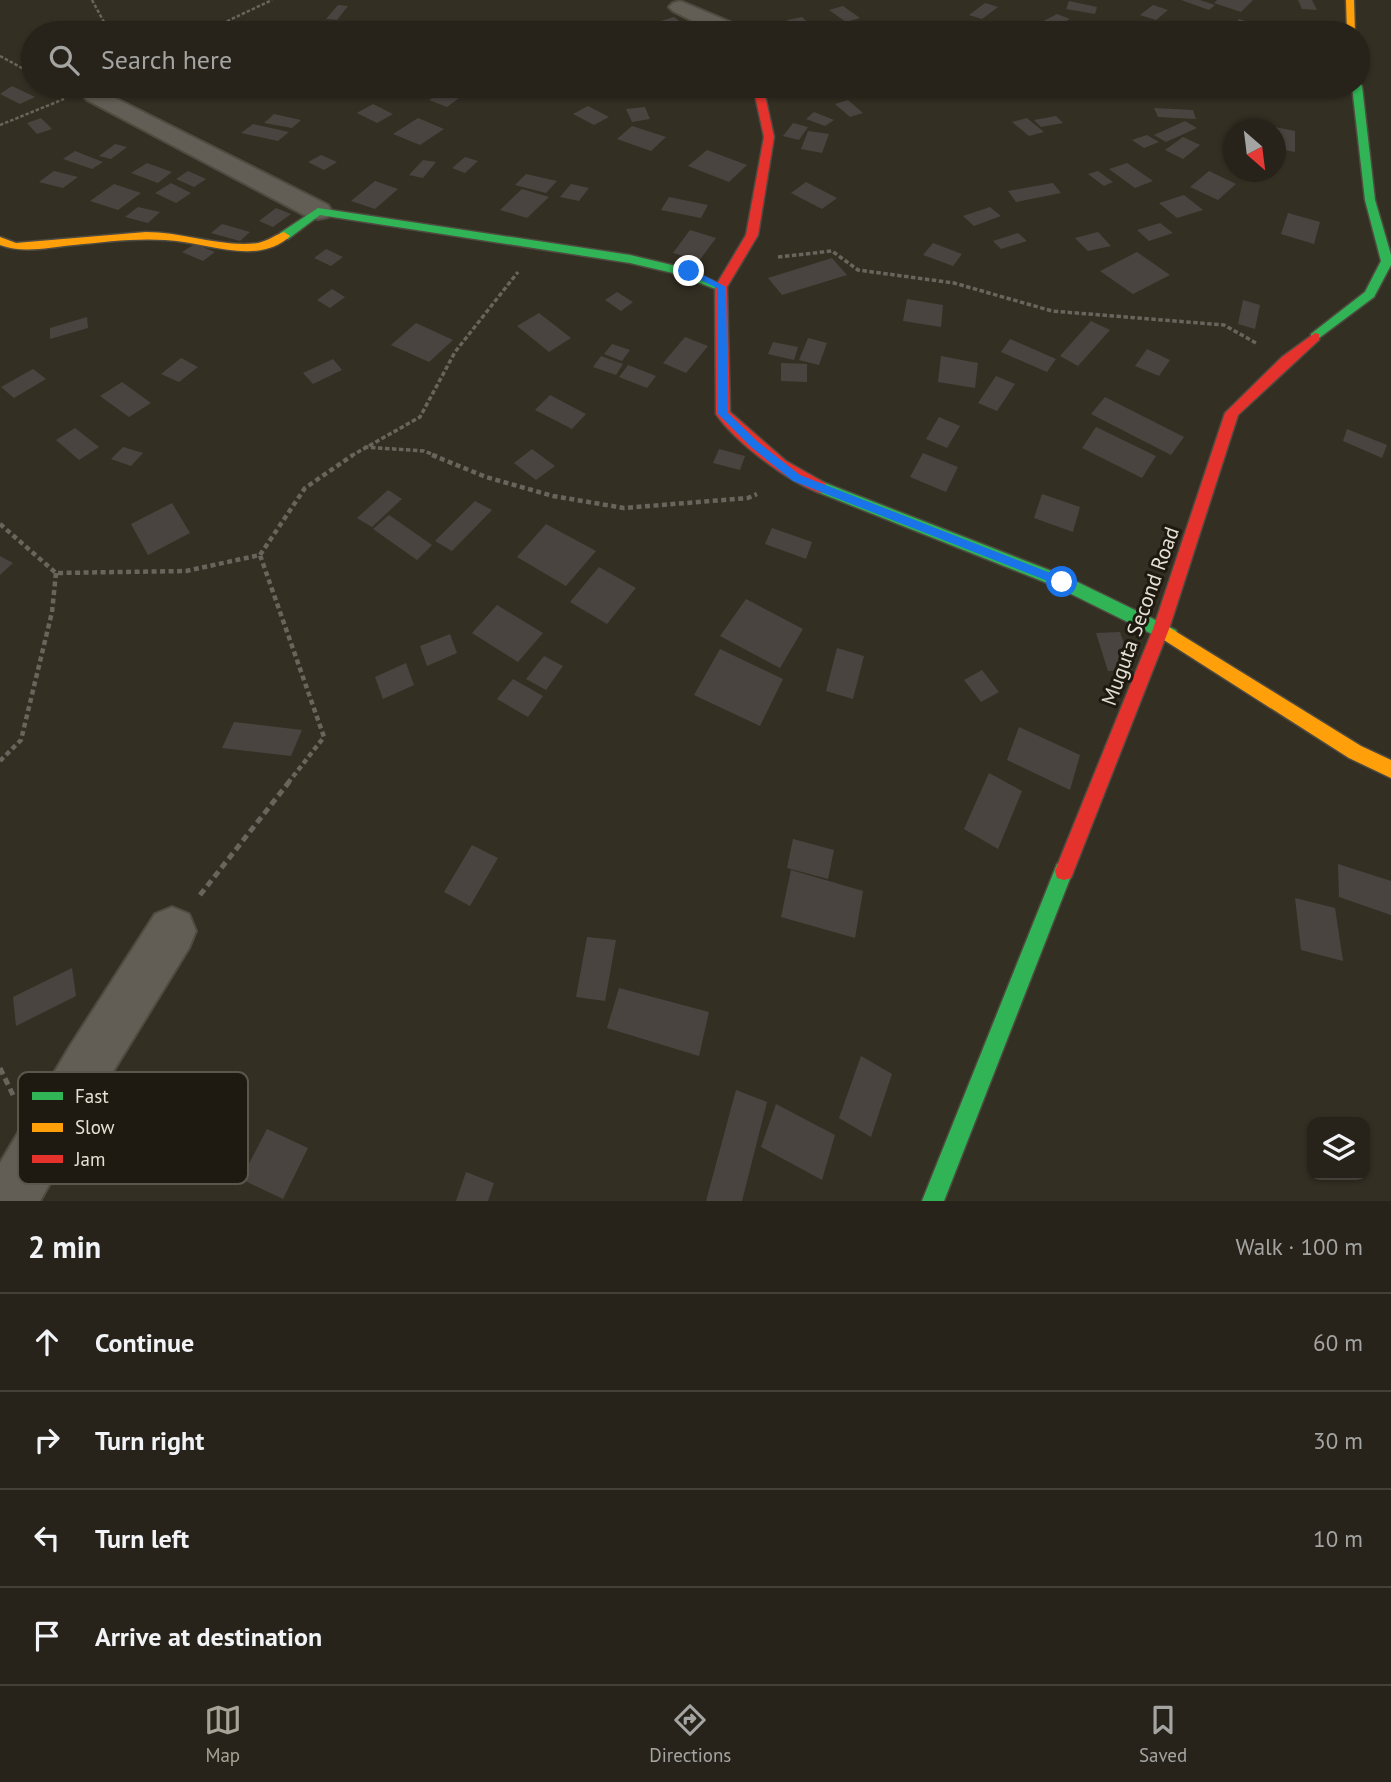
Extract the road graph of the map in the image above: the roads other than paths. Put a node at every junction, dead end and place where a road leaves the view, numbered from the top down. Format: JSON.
{"nodes":[{"id":1,"x":1350,"y":0,"type":"edge"},
{"id":2,"x":681,"y":7,"type":"dead end"},
{"id":3,"x":710,"y":21,"type":"edge"},
{"id":4,"x":1351,"y":21,"type":"edge"},
{"id":5,"x":101,"y":98,"type":"edge"},
{"id":6,"x":761,"y":98,"type":"edge"},
{"id":7,"x":1358,"y":98,"type":"edge"},
{"id":8,"x":318,"y":211,"type":"junction"},
{"id":9,"x":0,"y":242,"type":"edge"},
{"id":10,"x":721,"y":287,"type":"junction"},
{"id":11,"x":1161,"y":629,"type":"junction"},
{"id":12,"x":1391,"y":769,"type":"edge"},
{"id":13,"x":172,"y":931,"type":"road end"},
{"id":14,"x":83,"y":1072,"type":"edge"},
{"id":15,"x":19,"y":1184,"type":"edge"},
{"id":16,"x":10,"y":1201,"type":"edge"},
{"id":17,"x":933,"y":1201,"type":"edge"}],
"edges":[{"from":1,"to":4,"type":"street"},
{"from":2,"to":3,"type":"street"},
{"from":5,"to":8,"type":"street"},
{"from":6,"to":10,"type":"street"},
{"from":7,"to":11,"type":"street","name":"Muguta Second Road"},
{"from":8,"to":9,"type":"street"},
{"from":8,"to":10,"type":"street"},
{"from":10,"to":11,"type":"street"},
{"from":11,"to":12,"type":"street"},
{"from":11,"to":17,"type":"street","name":"Muguta Second Road"},
{"from":13,"to":14,"type":"street"},
{"from":15,"to":16,"type":"street"}]}
